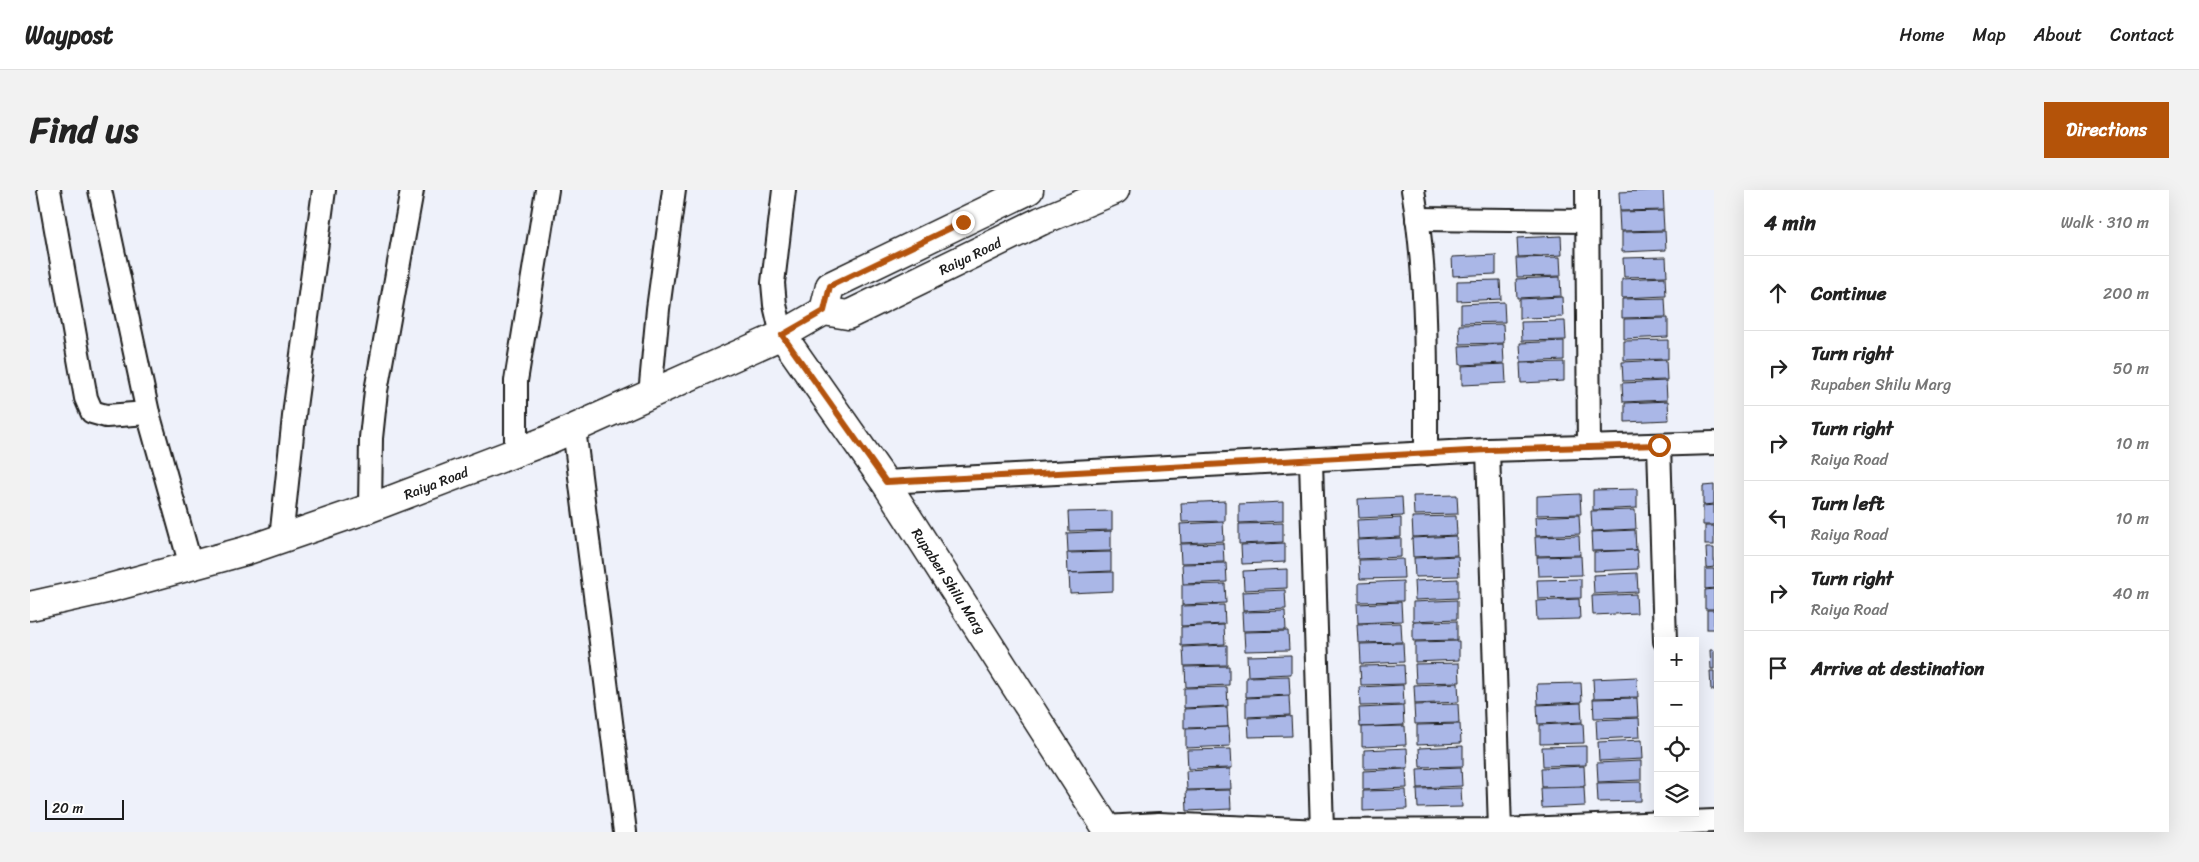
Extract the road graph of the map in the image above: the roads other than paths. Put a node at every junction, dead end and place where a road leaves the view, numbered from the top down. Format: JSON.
{"nodes":[{"id":1,"x":49,"y":190,"type":"edge"},
{"id":2,"x":100,"y":190,"type":"edge"},
{"id":3,"x":324,"y":190,"type":"edge"},
{"id":4,"x":412,"y":190,"type":"edge"},
{"id":5,"x":547,"y":190,"type":"edge"},
{"id":6,"x":674,"y":190,"type":"edge"},
{"id":7,"x":784,"y":190,"type":"edge"},
{"id":8,"x":1029,"y":190,"type":"edge"},
{"id":9,"x":1115,"y":190,"type":"edge"},
{"id":10,"x":1413,"y":190,"type":"edge"},
{"id":11,"x":1587,"y":190,"type":"edge"},
{"id":12,"x":1417,"y":218,"type":"junction"},
{"id":13,"x":1587,"y":221,"type":"junction"},
{"id":14,"x":824,"y":311,"type":"junction"},
{"id":15,"x":782,"y":335,"type":"junction"},
{"id":16,"x":650,"y":395,"type":"junction"},
{"id":17,"x":148,"y":413,"type":"junction"},
{"id":18,"x":574,"y":429,"type":"junction"},
{"id":19,"x":1714,"y":443,"type":"edge"},
{"id":20,"x":1659,"y":445,"type":"junction"},
{"id":21,"x":1590,"y":448,"type":"junction"},
{"id":22,"x":1488,"y":450,"type":"junction"},
{"id":23,"x":516,"y":452,"type":"junction"},
{"id":24,"x":1426,"y":454,"type":"junction"},
{"id":25,"x":1311,"y":461,"type":"junction"},
{"id":26,"x":886,"y":482,"type":"junction"},
{"id":27,"x":370,"y":508,"type":"junction"},
{"id":28,"x":281,"y":539,"type":"junction"},
{"id":29,"x":191,"y":566,"type":"junction"},
{"id":30,"x":30,"y":606,"type":"edge"},
{"id":31,"x":1665,"y":637,"type":"edge"},
{"id":32,"x":1670,"y":818,"type":"edge"},
{"id":33,"x":1714,"y":821,"type":"edge"},
{"id":34,"x":1107,"y":829,"type":"edge"},
{"id":35,"x":1500,"y":830,"type":"junction"},
{"id":36,"x":1322,"y":831,"type":"edge"},
{"id":37,"x":625,"y":832,"type":"edge"}],
"edges":[{"from":1,"to":17,"type":"street"},
{"from":2,"to":17,"type":"street"},
{"from":3,"to":28,"type":"street"},
{"from":4,"to":27,"type":"street"},
{"from":5,"to":23,"type":"street"},
{"from":6,"to":16,"type":"street"},
{"from":7,"to":15,"type":"street"},
{"from":8,"to":14,"type":"street"},
{"from":9,"to":14,"type":"street","name":"Raiya Road"},
{"from":10,"to":12,"type":"street"},
{"from":11,"to":13,"type":"street"},
{"from":12,"to":13,"type":"street"},
{"from":12,"to":24,"type":"street"},
{"from":13,"to":21,"type":"street"},
{"from":14,"to":15,"type":"street","name":"Raiya Road"},
{"from":15,"to":16,"type":"street","name":"Raiya Road"},
{"from":15,"to":26,"type":"street","name":"Rupaben Shilu Marg"},
{"from":16,"to":18,"type":"street","name":"Raiya Road"},
{"from":17,"to":29,"type":"street"},
{"from":18,"to":23,"type":"street","name":"Raiya Road"},
{"from":18,"to":37,"type":"street"},
{"from":19,"to":20,"type":"street"},
{"from":20,"to":21,"type":"street"},
{"from":20,"to":31,"type":"street"},
{"from":21,"to":22,"type":"street"},
{"from":22,"to":24,"type":"street"},
{"from":22,"to":35,"type":"street"},
{"from":23,"to":27,"type":"street","name":"Raiya Road"},
{"from":24,"to":25,"type":"street"},
{"from":25,"to":26,"type":"street"},
{"from":25,"to":36,"type":"street"},
{"from":26,"to":34,"type":"street","name":"Rupaben Shilu Marg"},
{"from":27,"to":28,"type":"street","name":"Raiya Road"},
{"from":28,"to":29,"type":"street","name":"Raiya Road"},
{"from":29,"to":30,"type":"street","name":"Raiya Road"},
{"from":32,"to":33,"type":"street"},
{"from":32,"to":35,"type":"street"},
{"from":34,"to":36,"type":"street"},
{"from":35,"to":36,"type":"street"}]}
